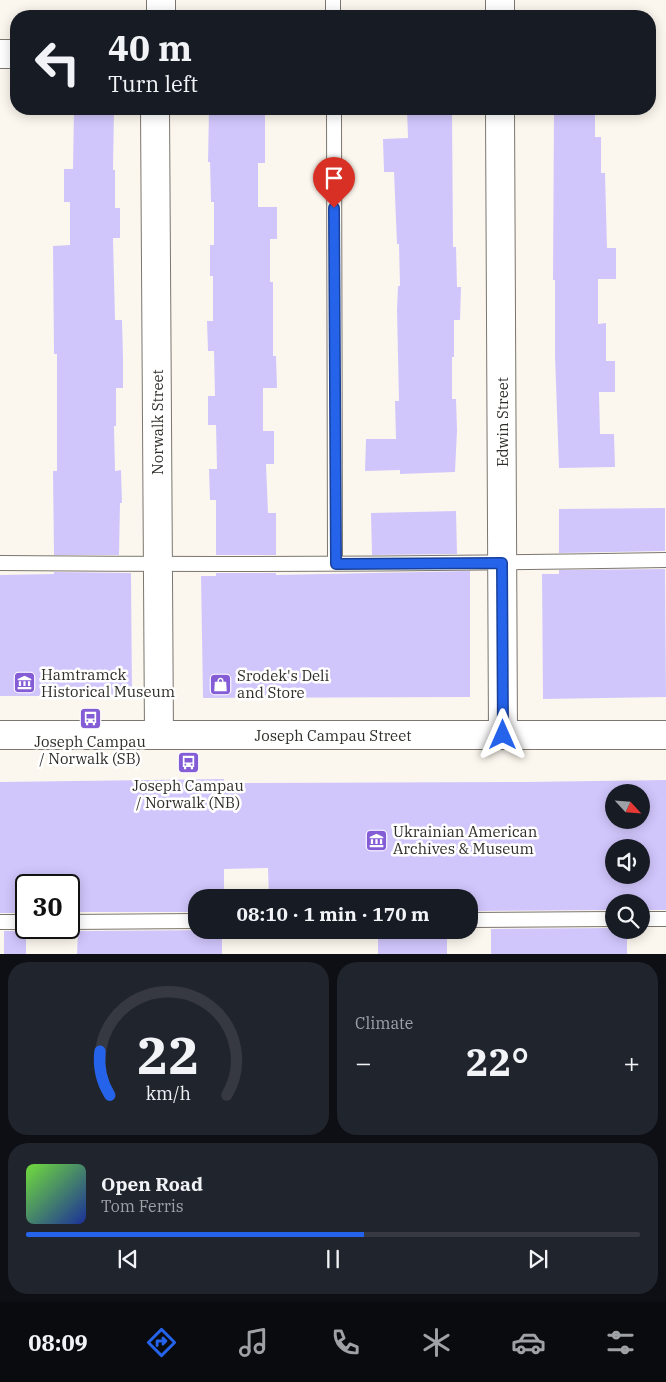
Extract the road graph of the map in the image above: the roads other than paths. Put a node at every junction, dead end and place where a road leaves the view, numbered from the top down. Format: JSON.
{"nodes":[{"id":1,"x":156,"y":115,"type":"edge"},
{"id":2,"x":334,"y":115,"type":"edge"},
{"id":3,"x":500,"y":115,"type":"edge"},
{"id":4,"x":666,"y":560,"type":"edge"},
{"id":5,"x":0,"y":563,"type":"edge"},
{"id":6,"x":502,"y":563,"type":"junction"},
{"id":7,"x":158,"y":564,"type":"junction"},
{"id":8,"x":336,"y":564,"type":"junction"},
{"id":9,"x":0,"y":735,"type":"edge"},
{"id":10,"x":159,"y":735,"type":"junction"},
{"id":11,"x":503,"y":735,"type":"junction"},
{"id":12,"x":666,"y":735,"type":"edge"},
{"id":13,"x":605,"y":919,"type":"edge"},
{"id":14,"x":650,"y":919,"type":"edge"},
{"id":15,"x":666,"y":919,"type":"edge"},
{"id":16,"x":478,"y":920,"type":"edge"},
{"id":17,"x":188,"y":921,"type":"edge"},
{"id":18,"x":0,"y":922,"type":"edge"},
{"id":19,"x":15,"y":922,"type":"edge"},
{"id":20,"x":80,"y":922,"type":"edge"}],
"edges":[{"from":1,"to":7,"type":"street","name":"Norwalk Street"},
{"from":2,"to":8,"type":"lane"},
{"from":3,"to":6,"type":"street","name":"Edwin Street"},
{"from":4,"to":6,"type":"lane"},
{"from":5,"to":7,"type":"lane"},
{"from":6,"to":8,"type":"lane"},
{"from":6,"to":11,"type":"street","name":"Edwin Street"},
{"from":7,"to":8,"type":"lane"},
{"from":7,"to":10,"type":"street","name":"Norwalk Street"},
{"from":9,"to":10,"type":"street","name":"Joseph Campau Street"},
{"from":10,"to":11,"type":"street","name":"Joseph Campau Street"},
{"from":11,"to":12,"type":"street","name":"Joseph Campau Street"},
{"from":13,"to":16,"type":"lane"},
{"from":14,"to":15,"type":"lane"},
{"from":17,"to":20,"type":"lane"},
{"from":18,"to":19,"type":"lane"}]}
